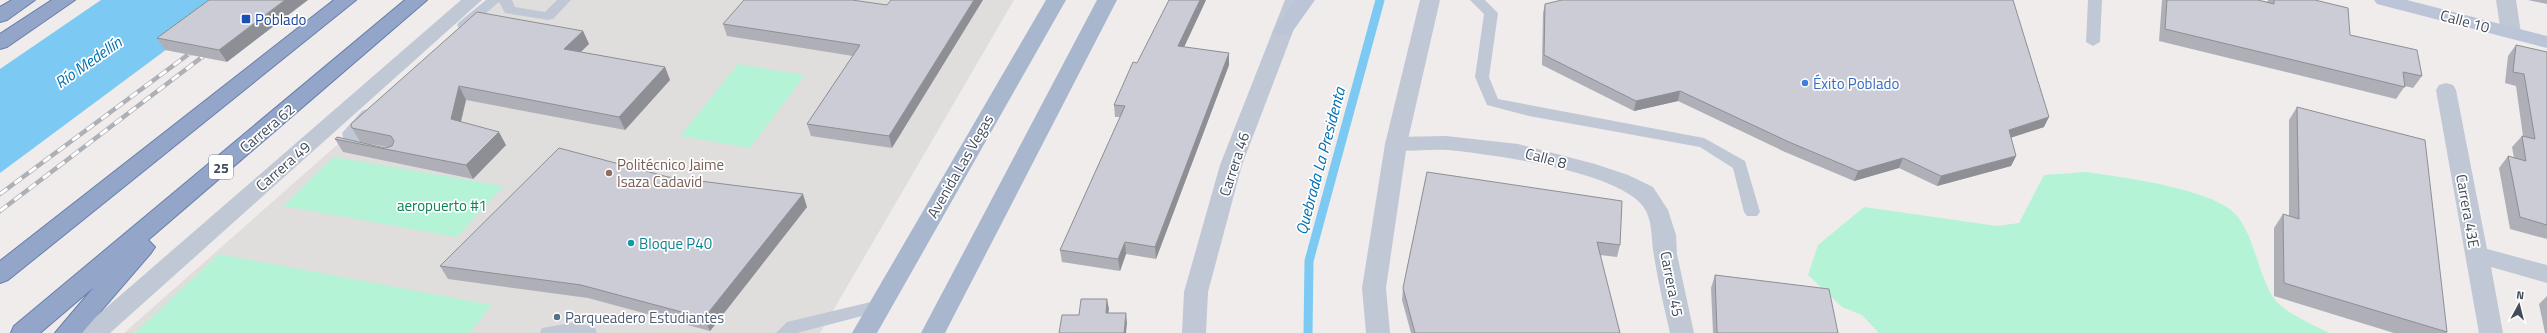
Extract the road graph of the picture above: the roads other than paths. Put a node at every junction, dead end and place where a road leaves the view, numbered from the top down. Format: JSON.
{"nodes":[{"id":1,"x":25,"y":0,"type":"edge"},
{"id":2,"x":66,"y":0,"type":"edge"},
{"id":3,"x":346,"y":0,"type":"edge"},
{"id":4,"x":417,"y":0,"type":"edge"},
{"id":5,"x":472,"y":0,"type":"edge"},
{"id":6,"x":494,"y":0,"type":"edge"},
{"id":7,"x":505,"y":0,"type":"edge"},
{"id":8,"x":564,"y":0,"type":"edge"},
{"id":9,"x":1056,"y":0,"type":"edge"},
{"id":10,"x":1107,"y":0,"type":"edge"},
{"id":11,"x":1295,"y":0,"type":"edge"},
{"id":12,"x":1305,"y":0,"type":"edge"},
{"id":13,"x":1430,"y":0,"type":"edge"},
{"id":14,"x":1477,"y":0,"type":"edge"},
{"id":15,"x":2095,"y":0,"type":"edge"},
{"id":16,"x":2384,"y":0,"type":"edge"},
{"id":17,"x":2506,"y":0,"type":"edge"},
{"id":18,"x":0,"y":16,"type":"edge"},
{"id":19,"x":1283,"y":31,"type":"junction"},
{"id":20,"x":2511,"y":33,"type":"junction"},
{"id":21,"x":2093,"y":42,"type":"dead end"},
{"id":22,"x":2547,"y":42,"type":"edge"},
{"id":23,"x":0,"y":43,"type":"edge"},
{"id":24,"x":419,"y":65,"type":"edge"},
{"id":25,"x":2446,"y":90,"type":"dead end"},
{"id":26,"x":379,"y":103,"type":"edge"},
{"id":27,"x":1396,"y":144,"type":"junction"},
{"id":28,"x":379,"y":152,"type":"dead end"},
{"id":29,"x":191,"y":193,"type":"junction"},
{"id":30,"x":1752,"y":212,"type":"dead end"},
{"id":31,"x":1664,"y":235,"type":"joint"},
{"id":32,"x":2476,"y":254,"type":"junction"},
{"id":33,"x":0,"y":274,"type":"edge"},
{"id":34,"x":2547,"y":274,"type":"edge"},
{"id":35,"x":879,"y":306,"type":"junction"},
{"id":36,"x":23,"y":333,"type":"edge"},
{"id":37,"x":67,"y":333,"type":"edge"},
{"id":38,"x":94,"y":333,"type":"edge"},
{"id":39,"x":548,"y":333,"type":"edge"},
{"id":40,"x":589,"y":333,"type":"edge"},
{"id":41,"x":784,"y":333,"type":"edge"},
{"id":42,"x":864,"y":333,"type":"edge"},
{"id":43,"x":933,"y":333,"type":"edge"},
{"id":44,"x":1194,"y":333,"type":"edge"},
{"id":45,"x":1378,"y":333,"type":"edge"},
{"id":46,"x":1682,"y":333,"type":"edge"},
{"id":47,"x":2491,"y":333,"type":"edge"}],
"edges":[{"from":1,"to":18,"type":"highway"},
{"from":2,"to":23,"type":"highway"},
{"from":3,"to":33,"type":"highway"},
{"from":4,"to":29,"type":"highway","name":"Carrera 62","number":"25"},
{"from":5,"to":38,"type":"street","name":"Carrera 49"},
{"from":6,"to":24,"type":"lane"},
{"from":7,"to":8,"type":"lane"},
{"from":9,"to":35,"type":"main road","name":"Avenida Las Vegas"},
{"from":10,"to":43,"type":"main road"},
{"from":11,"to":19,"type":"street","name":"Carrera 46"},
{"from":12,"to":19,"type":"main road"},
{"from":13,"to":27,"type":"street"},
{"from":14,"to":30,"type":"lane"},
{"from":15,"to":21,"type":"lane"},
{"from":16,"to":20,"type":"main road","name":"Calle 10"},
{"from":17,"to":20,"type":"street"},
{"from":19,"to":44,"type":"street","name":"Carrera 46"},
{"from":20,"to":22,"type":"main road","name":"Calle 10"},
{"from":25,"to":32,"type":"street","name":"Carrera 43E"},
{"from":26,"to":28,"type":"lane"},
{"from":27,"to":31,"type":"street","name":"Calle 8"},
{"from":27,"to":45,"type":"street"},
{"from":29,"to":36,"type":"highway","name":"Carrera 62","number":"25"},
{"from":29,"to":37,"type":"highway"},
{"from":31,"to":46,"type":"street","name":"Carrera 45"},
{"from":32,"to":34,"type":"street"},
{"from":32,"to":47,"type":"street","name":"Carrera 43E"},
{"from":35,"to":41,"type":"lane"},
{"from":35,"to":42,"type":"main road","name":"Avenida Las Vegas"},
{"from":39,"to":40,"type":"lane"}]}
